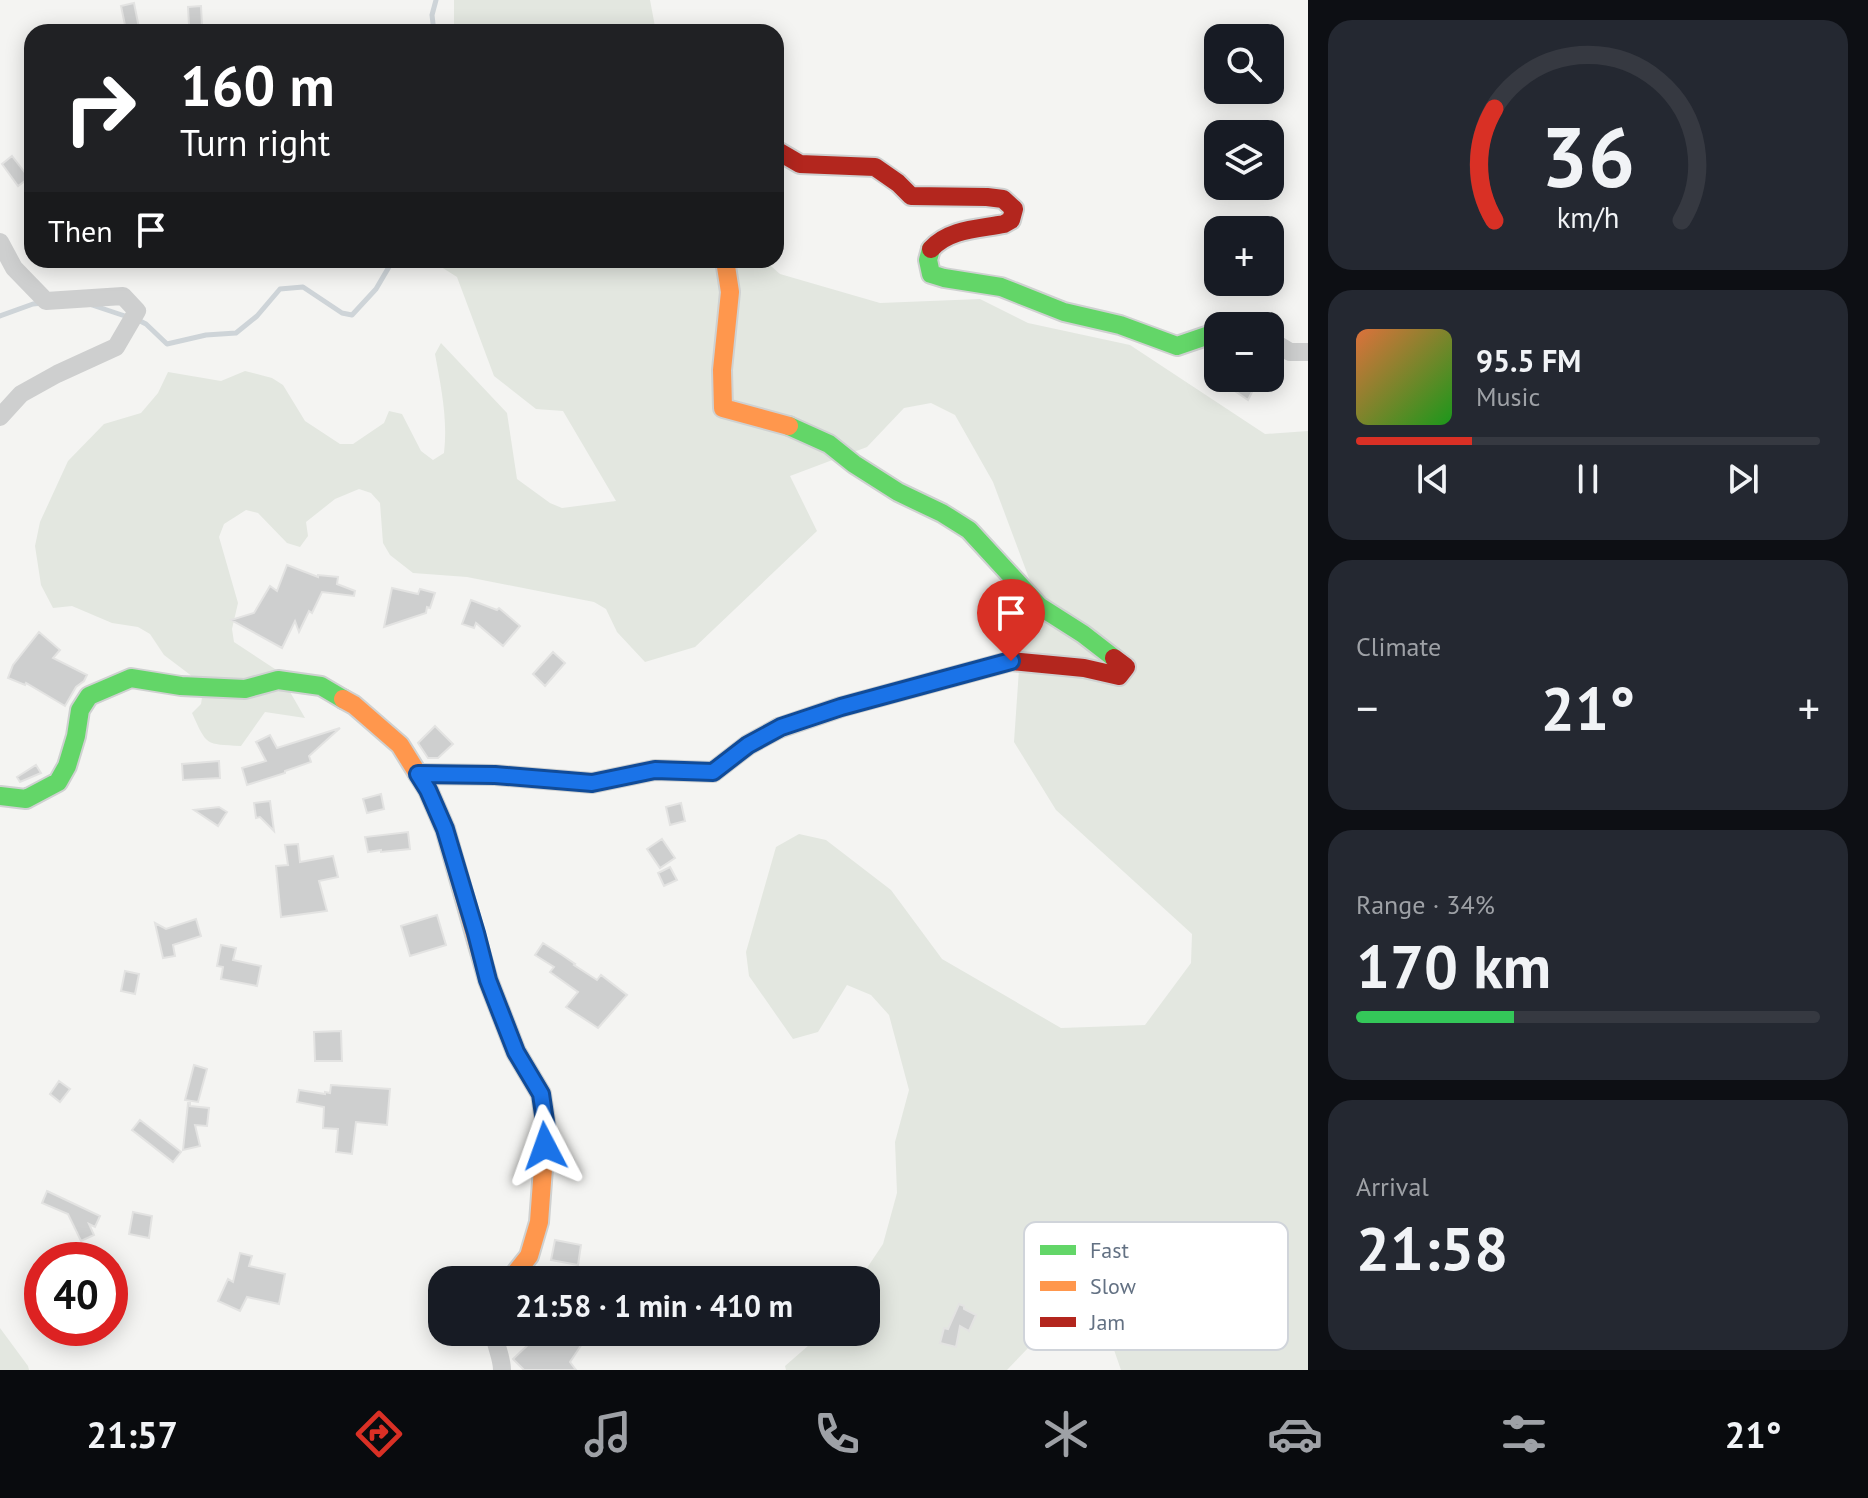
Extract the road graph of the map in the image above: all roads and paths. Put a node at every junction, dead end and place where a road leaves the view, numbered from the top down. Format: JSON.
{"nodes":[{"id":1,"x":784,"y":155,"type":"edge"},
{"id":2,"x":0,"y":242,"type":"edge"},
{"id":3,"x":726,"y":268,"type":"edge"},
{"id":4,"x":1204,"y":337,"type":"edge"},
{"id":5,"x":1284,"y":348,"type":"edge"},
{"id":6,"x":1308,"y":352,"type":"edge"},
{"id":7,"x":0,"y":417,"type":"edge"},
{"id":8,"x":418,"y":774,"type":"junction"},
{"id":9,"x":0,"y":796,"type":"edge"},
{"id":10,"x":521,"y":1266,"type":"edge"},
{"id":11,"x":496,"y":1346,"type":"edge"},
{"id":12,"x":502,"y":1370,"type":"edge"}],
"edges":[{"from":1,"to":4,"type":"street"},
{"from":2,"to":7,"type":"street"},
{"from":3,"to":8,"type":"street"},
{"from":5,"to":6,"type":"street"},
{"from":8,"to":9,"type":"street"},
{"from":8,"to":10,"type":"street"},
{"from":11,"to":12,"type":"street"}]}
